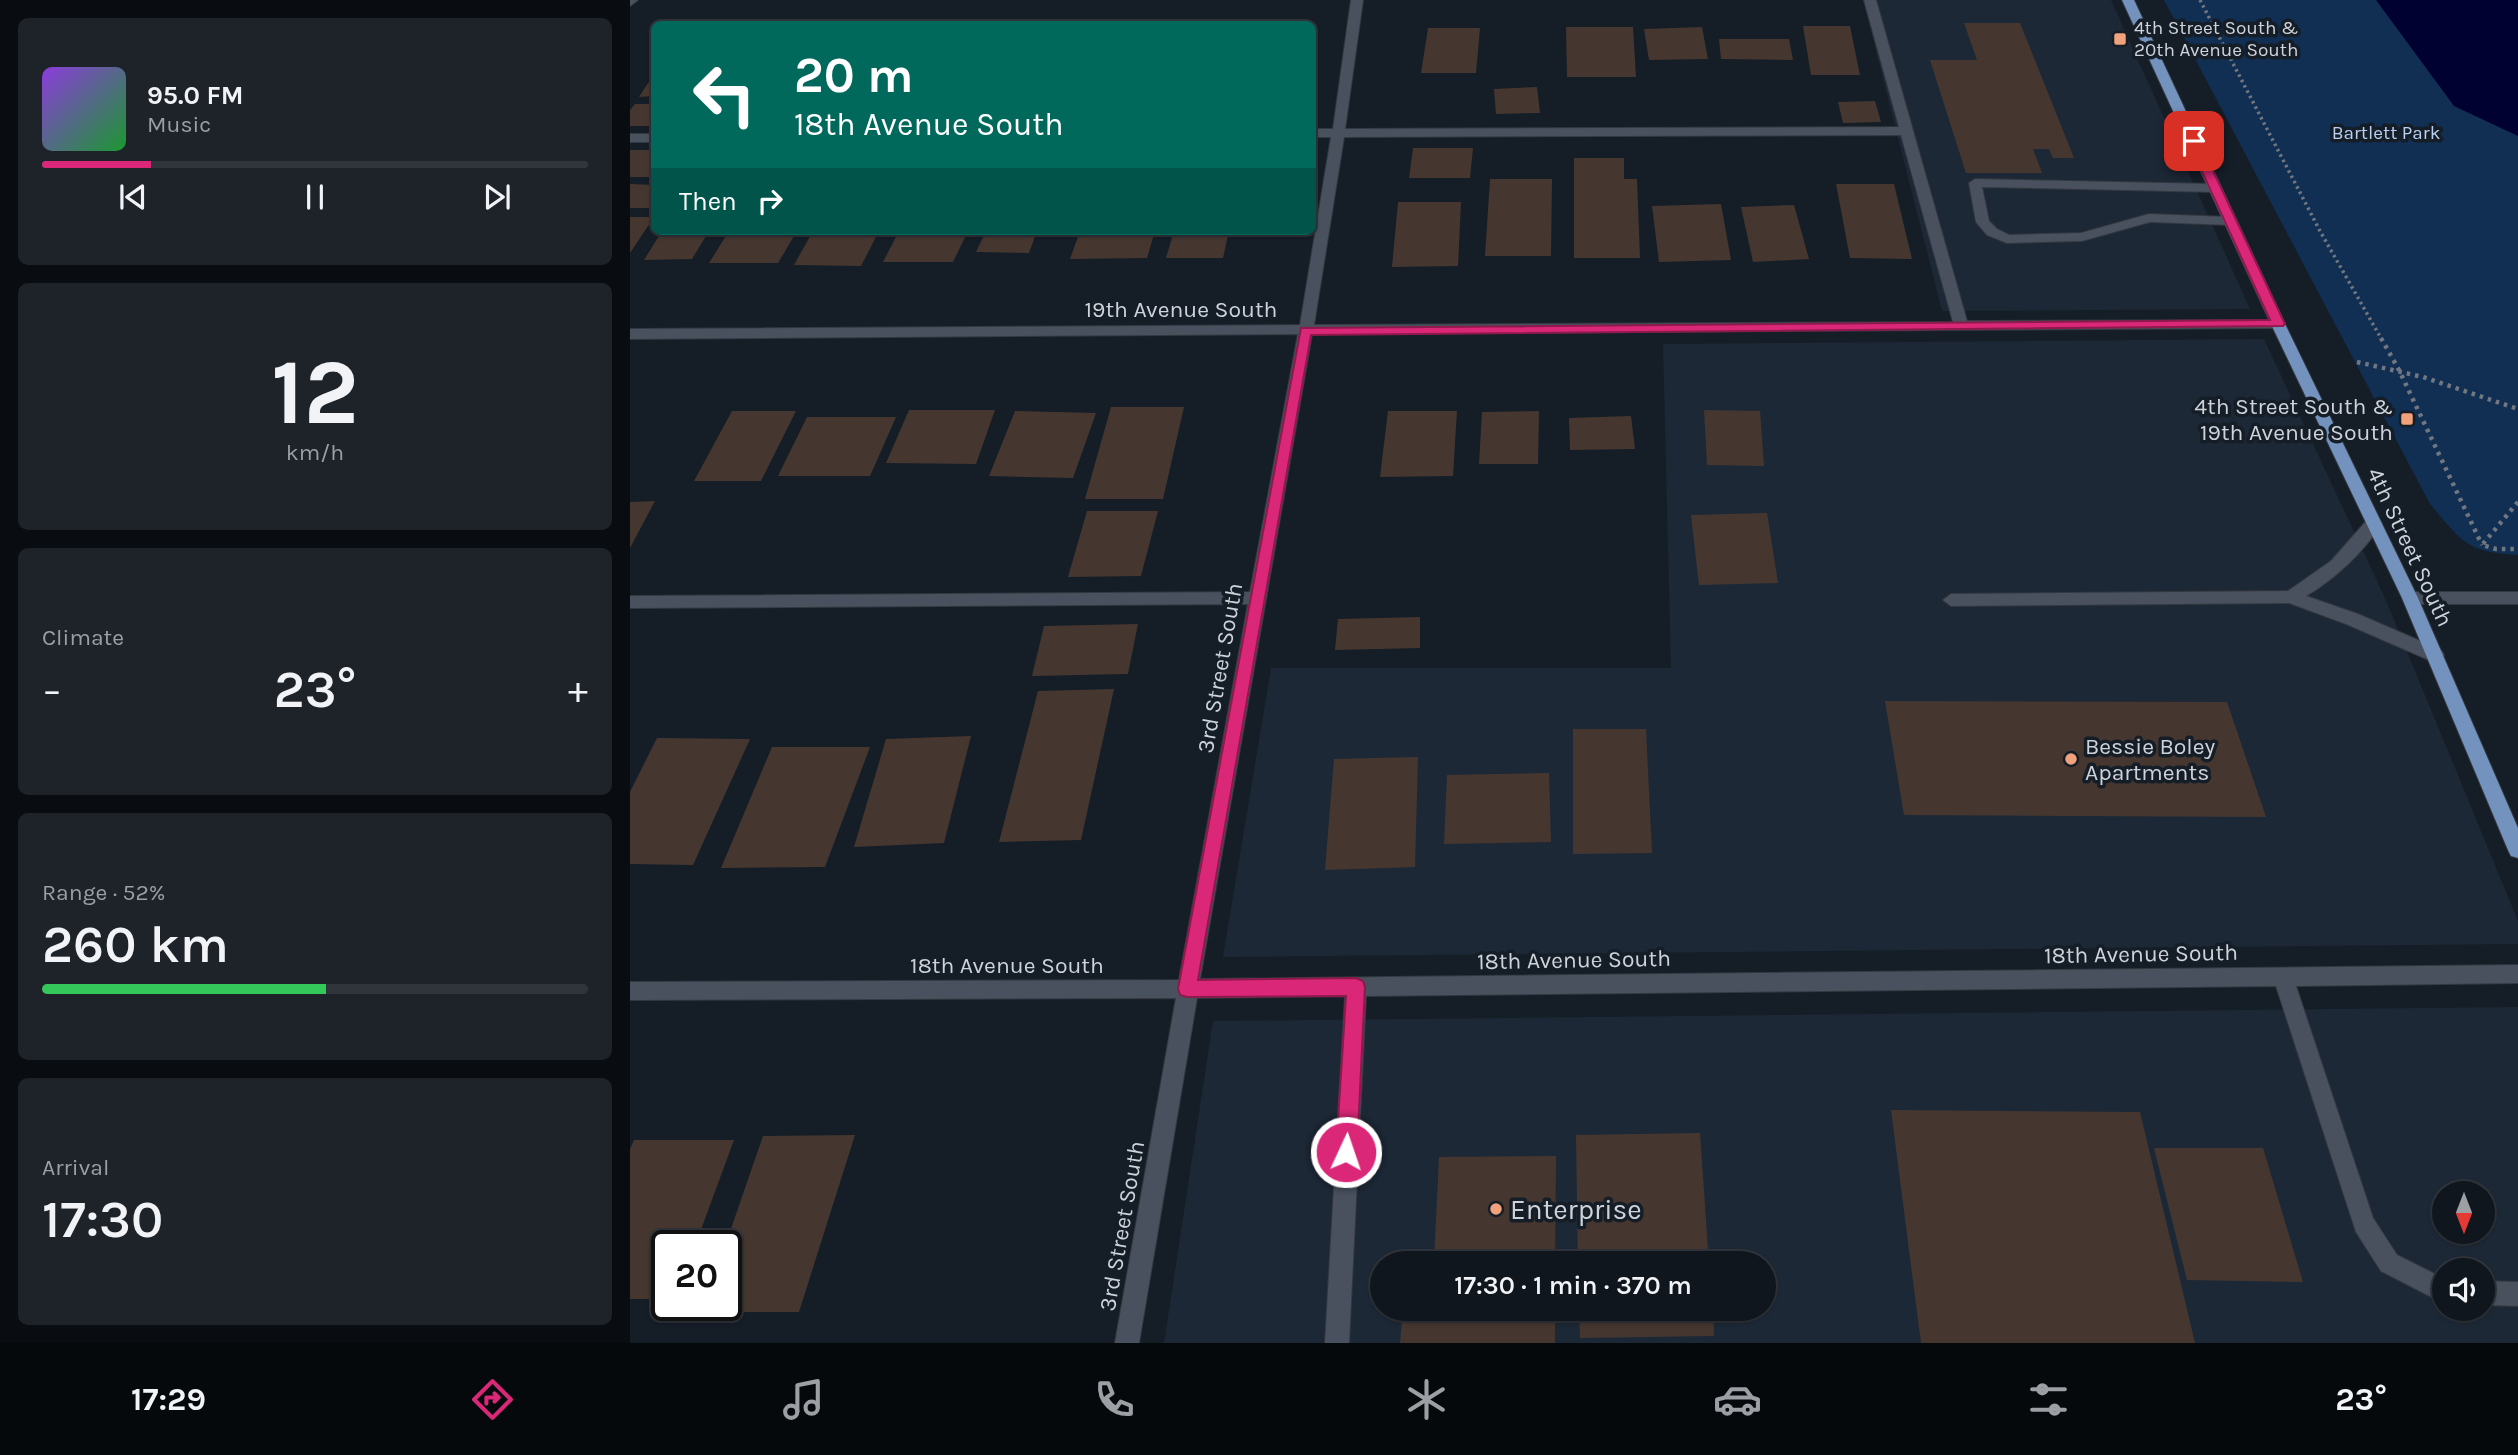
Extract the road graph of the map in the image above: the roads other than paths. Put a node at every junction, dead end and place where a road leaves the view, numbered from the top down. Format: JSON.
{"nodes":[{"id":1,"x":1357,"y":0,"type":"edge"},
{"id":2,"x":1870,"y":0,"type":"edge"},
{"id":3,"x":2128,"y":0,"type":"edge"},
{"id":4,"x":1905,"y":131,"type":"junction"},
{"id":5,"x":1316,"y":133,"type":"edge"},
{"id":6,"x":1338,"y":133,"type":"junction"},
{"id":7,"x":630,"y":138,"type":"edge"},
{"id":8,"x":651,"y":138,"type":"edge"},
{"id":9,"x":2215,"y":188,"type":"junction"},
{"id":10,"x":2230,"y":221,"type":"junction"},
{"id":11,"x":2278,"y":324,"type":"junction"},
{"id":12,"x":1961,"y":326,"type":"junction"},
{"id":13,"x":1306,"y":331,"type":"junction"},
{"id":14,"x":630,"y":334,"type":"edge"},
{"id":15,"x":2374,"y":523,"type":"junction"},
{"id":16,"x":2290,"y":597,"type":"junction"},
{"id":17,"x":1257,"y":598,"type":"junction"},
{"id":18,"x":2410,"y":598,"type":"junction"},
{"id":19,"x":2518,"y":598,"type":"edge"},
{"id":20,"x":1951,"y":600,"type":"dead end"},
{"id":21,"x":630,"y":602,"type":"edge"},
{"id":22,"x":2435,"y":655,"type":"junction"},
{"id":23,"x":2518,"y":850,"type":"edge"},
{"id":24,"x":2518,"y":974,"type":"edge"},
{"id":25,"x":2283,"y":977,"type":"junction"},
{"id":26,"x":1356,"y":987,"type":"junction"},
{"id":27,"x":1187,"y":989,"type":"junction"},
{"id":28,"x":630,"y":991,"type":"edge"},
{"id":29,"x":2432,"y":1285,"type":"edge"},
{"id":30,"x":2495,"y":1293,"type":"edge"},
{"id":31,"x":2518,"y":1294,"type":"edge"},
{"id":32,"x":1127,"y":1343,"type":"edge"},
{"id":33,"x":1337,"y":1343,"type":"edge"}],
"edges":[{"from":1,"to":6,"type":"street","name":"3rd Street South"},
{"from":2,"to":4,"type":"street"},
{"from":3,"to":9,"type":"main road","name":"4th Street South"},
{"from":4,"to":6,"type":"street"},
{"from":4,"to":12,"type":"street"},
{"from":5,"to":6,"type":"street"},
{"from":6,"to":13,"type":"street","name":"3rd Street South"},
{"from":7,"to":8,"type":"street"},
{"from":9,"to":10,"type":"main road","name":"4th Street South"},
{"from":9,"to":10,"type":"street"},
{"from":10,"to":11,"type":"main road","name":"4th Street South"},
{"from":11,"to":12,"type":"street","name":"19th Avenue South"},
{"from":11,"to":15,"type":"main road","name":"4th Street South"},
{"from":12,"to":13,"type":"street","name":"19th Avenue South"},
{"from":13,"to":14,"type":"street","name":"19th Avenue South"},
{"from":13,"to":17,"type":"street","name":"3rd Street South"},
{"from":15,"to":16,"type":"street"},
{"from":15,"to":18,"type":"main road","name":"4th Street South"},
{"from":16,"to":20,"type":"street"},
{"from":16,"to":22,"type":"street"},
{"from":17,"to":21,"type":"street"},
{"from":17,"to":27,"type":"street","name":"3rd Street South"},
{"from":18,"to":19,"type":"street"},
{"from":18,"to":22,"type":"main road","name":"4th Street South"},
{"from":22,"to":23,"type":"main road","name":"4th Street South"},
{"from":24,"to":25,"type":"street","name":"18th Avenue South"},
{"from":25,"to":26,"type":"street","name":"18th Avenue South"},
{"from":25,"to":29,"type":"street"},
{"from":26,"to":27,"type":"street","name":"18th Avenue South"},
{"from":26,"to":33,"type":"street"},
{"from":27,"to":28,"type":"street","name":"18th Avenue South"},
{"from":27,"to":32,"type":"street","name":"3rd Street South"},
{"from":30,"to":31,"type":"street"}]}
